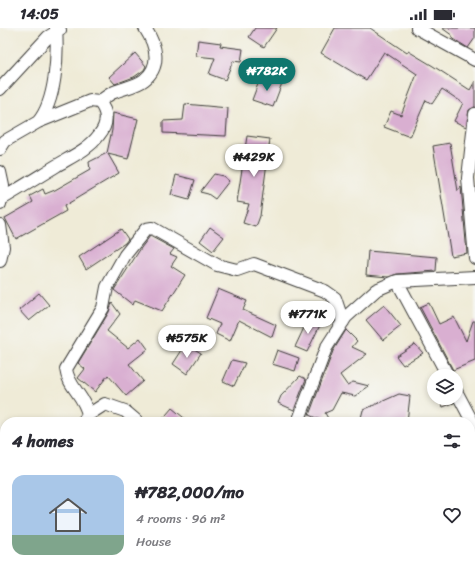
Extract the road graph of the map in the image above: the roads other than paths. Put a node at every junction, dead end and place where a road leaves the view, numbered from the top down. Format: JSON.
{"nodes":[{"id":1,"x":145,"y":28,"type":"edge"},
{"id":2,"x":417,"y":28,"type":"edge"},
{"id":3,"x":58,"y":29,"type":"edge"},
{"id":4,"x":475,"y":60,"type":"edge"},
{"id":5,"x":0,"y":89,"type":"edge"},
{"id":6,"x":99,"y":102,"type":"junction"},
{"id":7,"x":475,"y":114,"type":"edge"},
{"id":8,"x":38,"y":122,"type":"junction"},
{"id":9,"x":0,"y":149,"type":"edge"},
{"id":10,"x":0,"y":172,"type":"edge"},
{"id":11,"x":0,"y":200,"type":"edge"},
{"id":12,"x":0,"y":205,"type":"edge"},
{"id":13,"x":0,"y":225,"type":"edge"},
{"id":14,"x":475,"y":258,"type":"edge"},
{"id":15,"x":0,"y":261,"type":"edge"},
{"id":16,"x":475,"y":277,"type":"edge"},
{"id":17,"x":397,"y":281,"type":"junction"},
{"id":18,"x":343,"y":322,"type":"junction"},
{"id":19,"x":444,"y":369,"type":"edge"},
{"id":20,"x":463,"y":404,"type":"edge"},
{"id":21,"x":86,"y":417,"type":"edge"},
{"id":22,"x":87,"y":417,"type":"edge"},
{"id":23,"x":132,"y":417,"type":"edge"},
{"id":24,"x":300,"y":417,"type":"edge"},
{"id":25,"x":470,"y":417,"type":"edge"}],
"edges":[{"from":1,"to":6,"type":"street"},
{"from":2,"to":4,"type":"street"},
{"from":3,"to":5,"type":"street"},
{"from":3,"to":8,"type":"street"},
{"from":6,"to":8,"type":"street"},
{"from":6,"to":11,"type":"street"},
{"from":7,"to":14,"type":"street"},
{"from":8,"to":9,"type":"street"},
{"from":10,"to":11,"type":"street"},
{"from":11,"to":12,"type":"street"},
{"from":13,"to":15,"type":"street"},
{"from":16,"to":17,"type":"street"},
{"from":17,"to":18,"type":"street"},
{"from":17,"to":19,"type":"street"},
{"from":18,"to":21,"type":"street"},
{"from":18,"to":24,"type":"street"},
{"from":20,"to":25,"type":"street"},
{"from":22,"to":23,"type":"street"}]}
